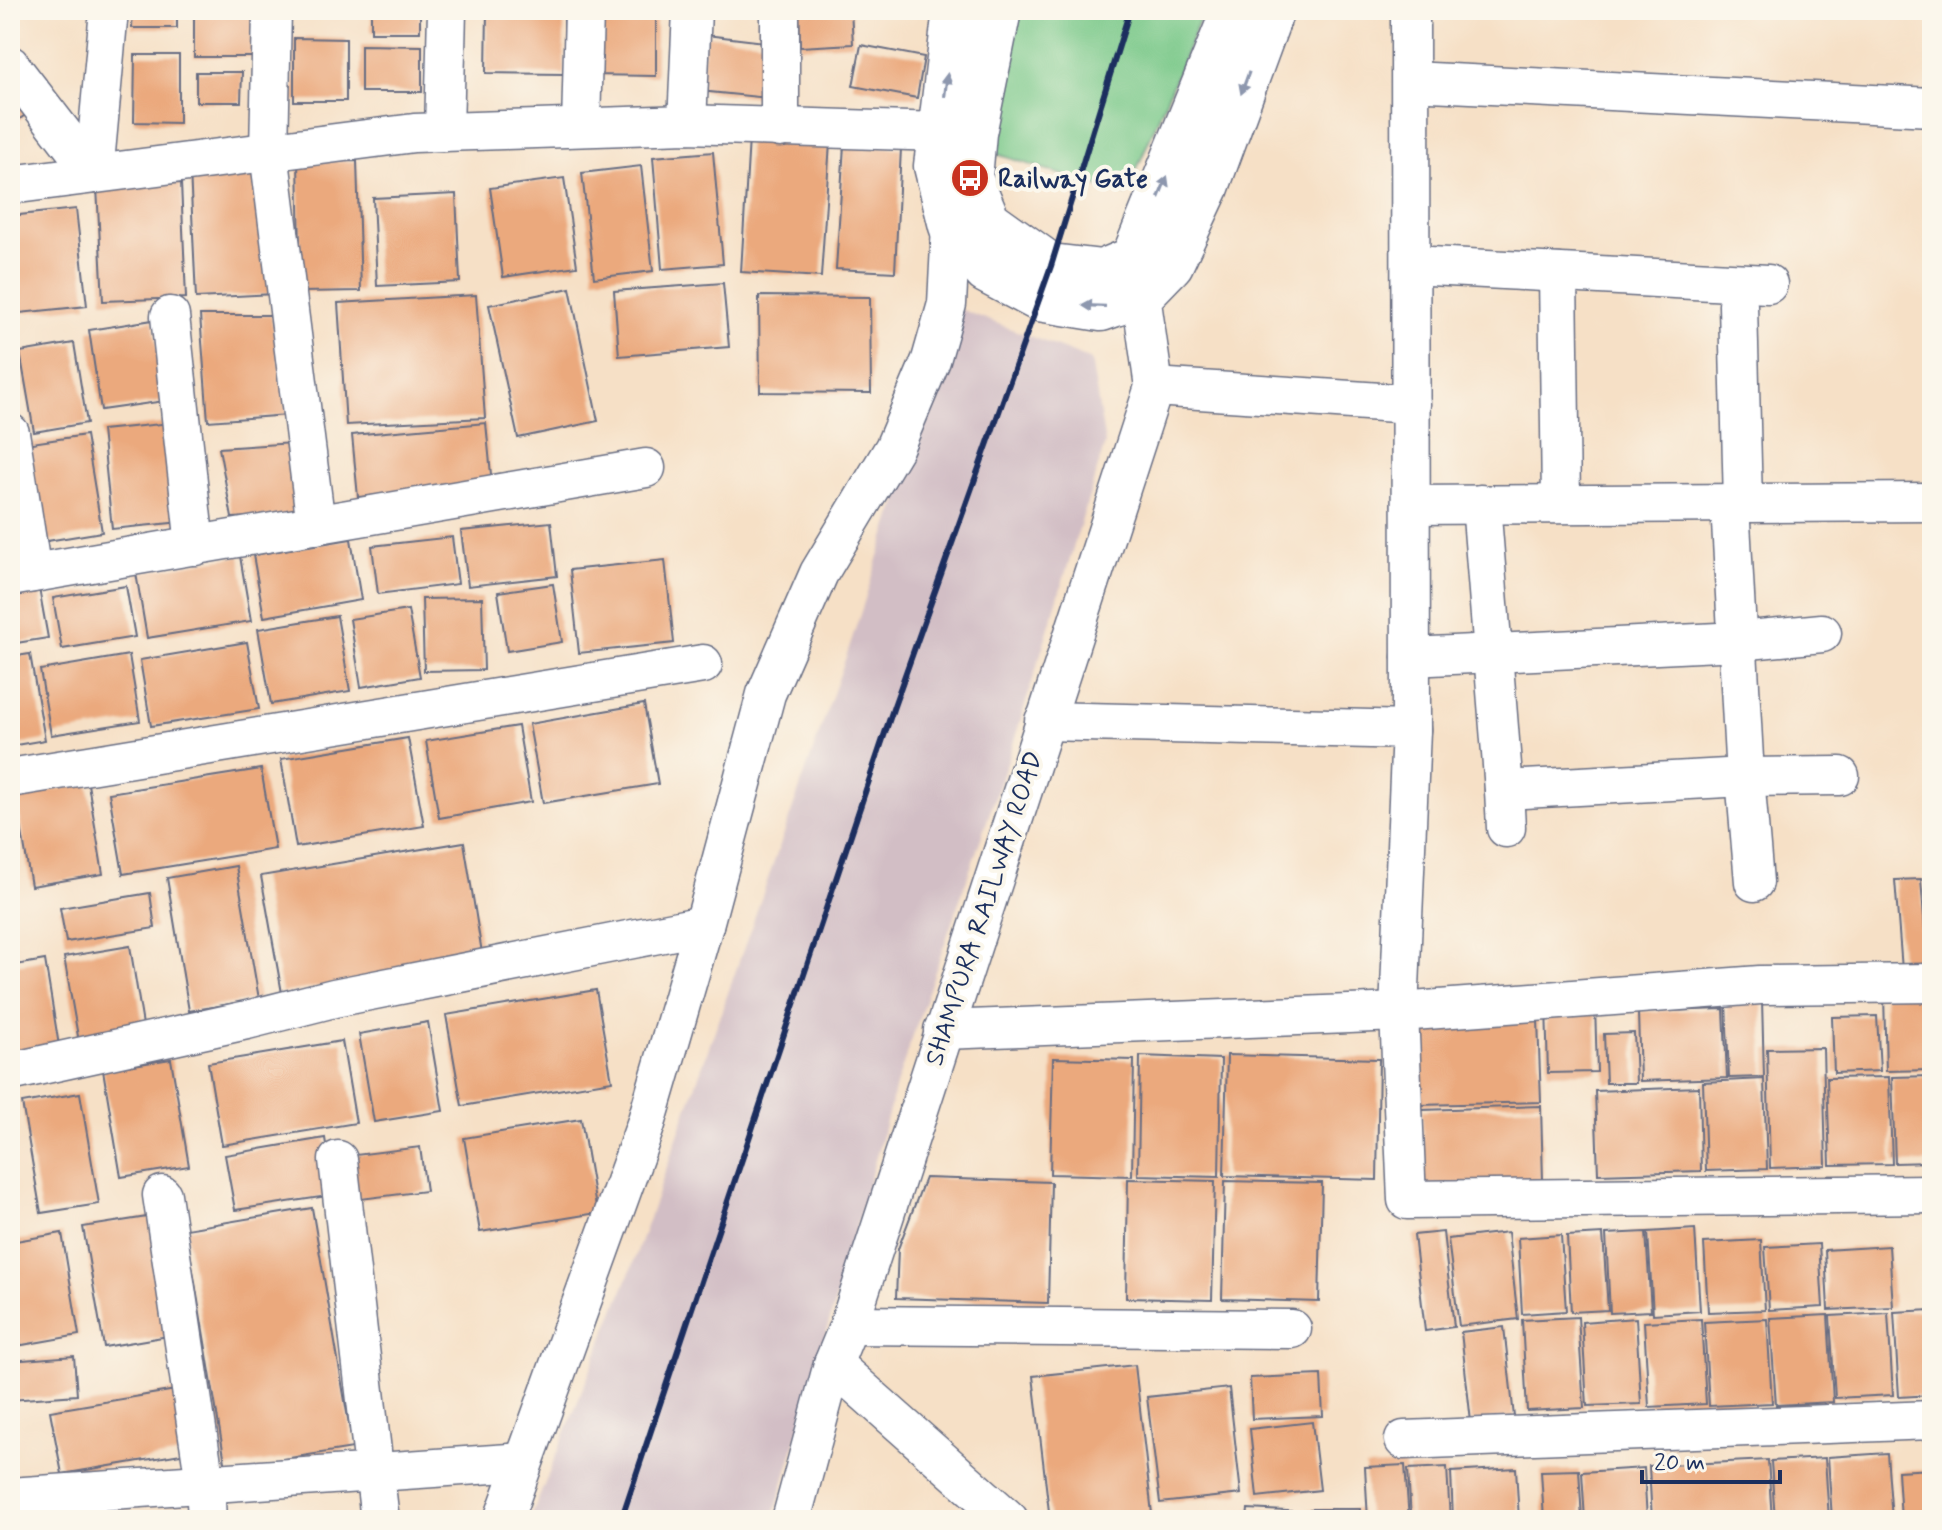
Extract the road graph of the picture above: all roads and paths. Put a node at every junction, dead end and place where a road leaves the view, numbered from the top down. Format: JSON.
{"nodes":[{"id":1,"x":109,"y":10,"type":"edge"},
{"id":2,"x":272,"y":10,"type":"edge"},
{"id":3,"x":447,"y":10,"type":"edge"},
{"id":4,"x":584,"y":10,"type":"edge"},
{"id":5,"x":692,"y":10,"type":"edge"},
{"id":6,"x":780,"y":10,"type":"edge"},
{"id":7,"x":955,"y":10,"type":"edge"},
{"id":8,"x":999,"y":10,"type":"edge"},
{"id":9,"x":1234,"y":10,"type":"edge"},
{"id":10,"x":1272,"y":10,"type":"edge"},
{"id":11,"x":1410,"y":10,"type":"edge"},
{"id":12,"x":10,"y":65,"type":"edge"},
{"id":13,"x":1411,"y":81,"type":"junction"},
{"id":14,"x":1932,"y":107,"type":"edge"},
{"id":15,"x":687,"y":124,"type":"junction"},
{"id":16,"x":581,"y":127,"type":"junction"},
{"id":17,"x":780,"y":128,"type":"junction"},
{"id":18,"x":444,"y":132,"type":"junction"},
{"id":19,"x":940,"y":132,"type":"junction"},
{"id":20,"x":269,"y":152,"type":"junction"},
{"id":21,"x":94,"y":174,"type":"junction"},
{"id":22,"x":10,"y":185,"type":"edge"},
{"id":23,"x":951,"y":226,"type":"junction"},
{"id":24,"x":1411,"y":265,"type":"junction"},
{"id":25,"x":1558,"y":273,"type":"junction"},
{"id":26,"x":1141,"y":295,"type":"junction"},
{"id":27,"x":170,"y":316,"type":"dead end"},
{"id":28,"x":1154,"y":387,"type":"junction"},
{"id":29,"x":1411,"y":404,"type":"junction"},
{"id":30,"x":10,"y":433,"type":"edge"},
{"id":31,"x":646,"y":468,"type":"dead end"},
{"id":32,"x":1932,"y":502,"type":"edge"},
{"id":33,"x":1561,"y":503,"type":"junction"},
{"id":34,"x":1481,"y":504,"type":"junction"},
{"id":35,"x":1737,"y":504,"type":"junction"},
{"id":36,"x":1411,"y":505,"type":"junction"},
{"id":37,"x":316,"y":525,"type":"junction"},
{"id":38,"x":195,"y":546,"type":"junction"},
{"id":39,"x":21,"y":575,"type":"edge"},
{"id":40,"x":1822,"y":633,"type":"dead end"},
{"id":41,"x":1739,"y":641,"type":"junction"},
{"id":42,"x":1492,"y":653,"type":"junction"},
{"id":43,"x":1411,"y":657,"type":"junction"},
{"id":44,"x":703,"y":664,"type":"dead end"},
{"id":45,"x":1044,"y":721,"type":"junction"},
{"id":46,"x":1411,"y":730,"type":"junction"},
{"id":47,"x":1840,"y":776,"type":"dead end"},
{"id":48,"x":1745,"y":777,"type":"junction"},
{"id":49,"x":10,"y":778,"type":"edge"},
{"id":50,"x":1504,"y":790,"type":"junction"},
{"id":51,"x":1506,"y":828,"type":"dead end"},
{"id":52,"x":1754,"y":882,"type":"dead end"},
{"id":53,"x":704,"y":925,"type":"junction"},
{"id":54,"x":1932,"y":983,"type":"edge"},
{"id":55,"x":1399,"y":1012,"type":"junction"},
{"id":56,"x":943,"y":1030,"type":"junction"},
{"id":57,"x":10,"y":1072,"type":"edge"},
{"id":58,"x":338,"y":1160,"type":"dead end"},
{"id":59,"x":1932,"y":1194,"type":"edge"},
{"id":60,"x":162,"y":1195,"type":"dead end"},
{"id":61,"x":849,"y":1325,"type":"junction"},
{"id":62,"x":1292,"y":1329,"type":"dead end"},
{"id":63,"x":833,"y":1364,"type":"junction"},
{"id":64,"x":1932,"y":1420,"type":"edge"},
{"id":65,"x":1404,"y":1440,"type":"dead end"},
{"id":66,"x":522,"y":1462,"type":"junction"},
{"id":67,"x":373,"y":1472,"type":"junction"},
{"id":68,"x":10,"y":1497,"type":"edge"},
{"id":69,"x":206,"y":1502,"type":"edge"},
{"id":70,"x":65,"y":1506,"type":"edge"},
{"id":71,"x":380,"y":1520,"type":"edge"},
{"id":72,"x":503,"y":1520,"type":"edge"},
{"id":73,"x":791,"y":1520,"type":"edge"},
{"id":74,"x":1009,"y":1520,"type":"edge"}],
"edges":[{"from":1,"to":21,"type":"street"},
{"from":2,"to":20,"type":"street"},
{"from":3,"to":18,"type":"street"},
{"from":4,"to":16,"type":"street"},
{"from":5,"to":15,"type":"street"},
{"from":6,"to":17,"type":"street"},
{"from":19,"to":7,"type":"street","one_way":true},
{"from":8,"to":9,"type":"street","one_way":true},
{"from":10,"to":26,"type":"street","one_way":true},
{"from":11,"to":13,"type":"street"},
{"from":12,"to":21,"type":"street"},
{"from":13,"to":14,"type":"street"},
{"from":13,"to":24,"type":"street"},
{"from":15,"to":16,"type":"street"},
{"from":15,"to":17,"type":"street"},
{"from":16,"to":18,"type":"street"},
{"from":17,"to":19,"type":"street"},
{"from":18,"to":20,"type":"street"},
{"from":19,"to":23,"type":"street"},
{"from":20,"to":21,"type":"street"},
{"from":20,"to":37,"type":"street"},
{"from":21,"to":22,"type":"street"},
{"from":26,"to":23,"type":"street","one_way":true},
{"from":23,"to":53,"type":"street"},
{"from":24,"to":25,"type":"street"},
{"from":24,"to":29,"type":"street"},
{"from":25,"to":33,"type":"street"},
{"from":25,"to":35,"type":"street"},
{"from":26,"to":28,"type":"street","name":"SHAMPURA RAILWAY ROAD"},
{"from":27,"to":38,"type":"street"},
{"from":28,"to":29,"type":"street"},
{"from":28,"to":45,"type":"street","name":"SHAMPURA RAILWAY ROAD"},
{"from":29,"to":36,"type":"street"},
{"from":30,"to":39,"type":"street"},
{"from":31,"to":37,"type":"street"},
{"from":32,"to":35,"type":"street"},
{"from":33,"to":34,"type":"street"},
{"from":33,"to":35,"type":"street"},
{"from":34,"to":36,"type":"street"},
{"from":34,"to":42,"type":"street"},
{"from":35,"to":41,"type":"street"},
{"from":36,"to":43,"type":"street"},
{"from":37,"to":38,"type":"street"},
{"from":38,"to":39,"type":"street"},
{"from":40,"to":41,"type":"street"},
{"from":41,"to":42,"type":"street"},
{"from":41,"to":48,"type":"street"},
{"from":42,"to":43,"type":"street"},
{"from":42,"to":50,"type":"street"},
{"from":43,"to":46,"type":"street"},
{"from":44,"to":49,"type":"street"},
{"from":45,"to":46,"type":"street"},
{"from":45,"to":56,"type":"street","name":"SHAMPURA RAILWAY ROAD"},
{"from":46,"to":55,"type":"street"},
{"from":47,"to":48,"type":"street"},
{"from":48,"to":50,"type":"street"},
{"from":48,"to":52,"type":"street"},
{"from":50,"to":51,"type":"street"},
{"from":53,"to":57,"type":"street"},
{"from":53,"to":66,"type":"street"},
{"from":54,"to":55,"type":"street"},
{"from":55,"to":56,"type":"street"},
{"from":55,"to":59,"type":"street"},
{"from":56,"to":61,"type":"street","name":"SHAMPURA RAILWAY ROAD"},
{"from":58,"to":67,"type":"street"},
{"from":60,"to":69,"type":"street"},
{"from":61,"to":62,"type":"street"},
{"from":61,"to":63,"type":"street","name":"SHAMPURA RAILWAY ROAD"},
{"from":63,"to":73,"type":"street","name":"SHAMPURA RAILWAY ROAD"},
{"from":63,"to":74,"type":"street"},
{"from":64,"to":65,"type":"street"},
{"from":66,"to":67,"type":"street"},
{"from":66,"to":72,"type":"street"},
{"from":67,"to":69,"type":"street"},
{"from":67,"to":71,"type":"street"},
{"from":68,"to":70,"type":"street"},
{"from":69,"to":70,"type":"street"}]}
